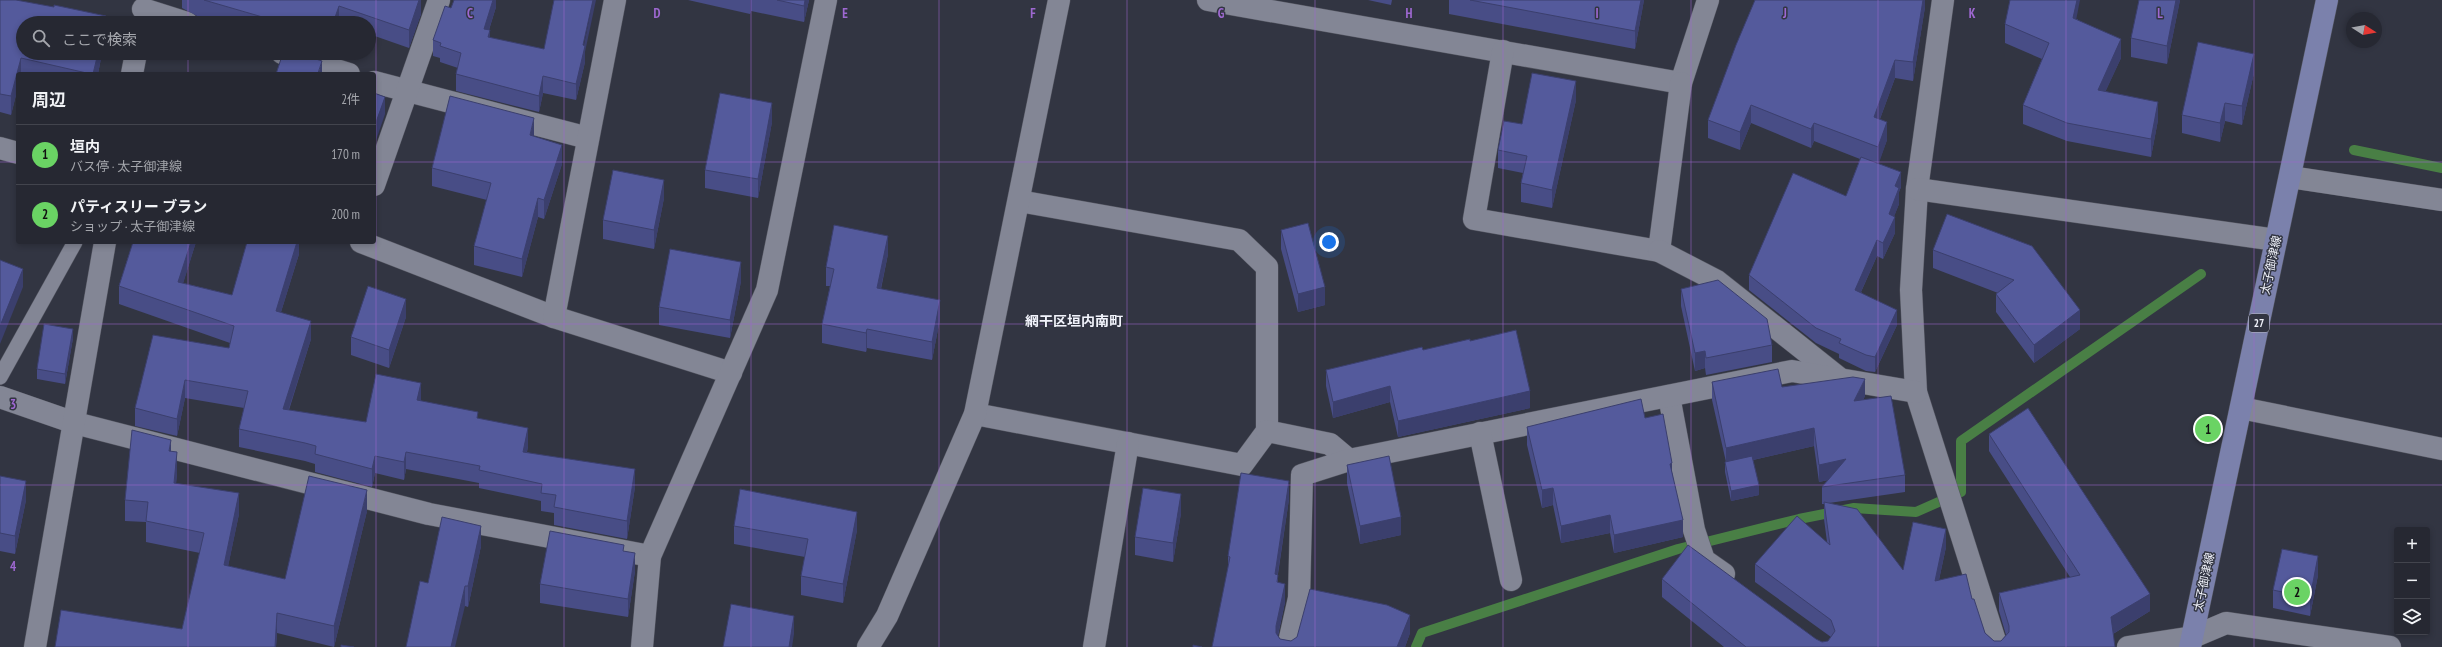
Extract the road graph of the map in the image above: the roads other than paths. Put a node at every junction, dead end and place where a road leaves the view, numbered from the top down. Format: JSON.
{"nodes":[{"id":1,"x":439,"y":0,"type":"edge"},
{"id":2,"x":615,"y":0,"type":"edge"},
{"id":3,"x":826,"y":0,"type":"edge"},
{"id":4,"x":1058,"y":0,"type":"edge"},
{"id":5,"x":1208,"y":0,"type":"edge"},
{"id":6,"x":1708,"y":0,"type":"edge"},
{"id":7,"x":1943,"y":0,"type":"edge"},
{"id":8,"x":2327,"y":0,"type":"edge"},
{"id":9,"x":143,"y":11,"type":"edge"},
{"id":10,"x":161,"y":16,"type":"edge"},
{"id":11,"x":1503,"y":52,"type":"junction"},
{"id":12,"x":135,"y":60,"type":"edge"},
{"id":13,"x":304,"y":60,"type":"edge"},
{"id":14,"x":132,"y":72,"type":"edge"},
{"id":15,"x":343,"y":72,"type":"edge"},
{"id":16,"x":376,"y":83,"type":"edge"},
{"id":17,"x":1681,"y":83,"type":"junction"},
{"id":18,"x":408,"y":93,"type":"junction"},
{"id":19,"x":588,"y":138,"type":"junction"},
{"id":20,"x":0,"y":148,"type":"edge"},
{"id":21,"x":16,"y":152,"type":"edge"},
{"id":22,"x":2290,"y":178,"type":"junction"},
{"id":23,"x":376,"y":180,"type":"edge"},
{"id":24,"x":1918,"y":189,"type":"junction"},
{"id":25,"x":2442,"y":200,"type":"edge"},
{"id":26,"x":1019,"y":201,"type":"junction"},
{"id":27,"x":2276,"y":240,"type":"junction"},
{"id":28,"x":74,"y":244,"type":"edge"},
{"id":29,"x":105,"y":244,"type":"edge"},
{"id":30,"x":366,"y":244,"type":"edge"},
{"id":31,"x":1659,"y":251,"type":"junction"},
{"id":32,"x":554,"y":317,"type":"junction"},
{"id":33,"x":731,"y":373,"type":"junction"},
{"id":34,"x":0,"y":377,"type":"edge"},
{"id":35,"x":1838,"y":377,"type":"junction"},
{"id":36,"x":1916,"y":392,"type":"junction"},
{"id":37,"x":1669,"y":396,"type":"junction"},
{"id":38,"x":0,"y":397,"type":"edge"},
{"id":39,"x":2241,"y":408,"type":"junction"},
{"id":40,"x":975,"y":414,"type":"junction"},
{"id":41,"x":75,"y":423,"type":"junction"},
{"id":42,"x":1267,"y":431,"type":"junction"},
{"id":43,"x":1480,"y":433,"type":"junction"},
{"id":44,"x":1128,"y":444,"type":"junction"},
{"id":45,"x":2442,"y":449,"type":"edge"},
{"id":46,"x":1349,"y":460,"type":"junction"},
{"id":47,"x":650,"y":556,"type":"junction"},
{"id":48,"x":1510,"y":580,"type":"dead end"},
{"id":49,"x":1742,"y":587,"type":"edge"},
{"id":50,"x":2192,"y":642,"type":"edge"},
{"id":51,"x":35,"y":647,"type":"edge"},
{"id":52,"x":642,"y":647,"type":"edge"},
{"id":53,"x":868,"y":647,"type":"edge"},
{"id":54,"x":1094,"y":647,"type":"edge"},
{"id":55,"x":1288,"y":647,"type":"edge"},
{"id":56,"x":1997,"y":647,"type":"edge"},
{"id":57,"x":2128,"y":647,"type":"edge"},
{"id":58,"x":2390,"y":647,"type":"edge"}],
"edges":[{"from":1,"to":18,"type":"street"},
{"from":2,"to":19,"type":"street"},
{"from":3,"to":33,"type":"street"},
{"from":4,"to":26,"type":"street"},
{"from":5,"to":11,"type":"street"},
{"from":6,"to":17,"type":"street"},
{"from":7,"to":24,"type":"street"},
{"from":8,"to":22,"type":"main road","name":"太子御津線","number":"27"},
{"from":9,"to":10,"type":"street"},
{"from":11,"to":17,"type":"street"},
{"from":11,"to":31,"type":"street"},
{"from":12,"to":14,"type":"street"},
{"from":13,"to":15,"type":"street"},
{"from":16,"to":18,"type":"street"},
{"from":17,"to":31,"type":"street"},
{"from":18,"to":19,"type":"street"},
{"from":18,"to":23,"type":"street"},
{"from":19,"to":32,"type":"street"},
{"from":20,"to":21,"type":"street"},
{"from":22,"to":25,"type":"street"},
{"from":22,"to":27,"type":"main road","name":"太子御津線","number":"27"},
{"from":24,"to":27,"type":"street"},
{"from":24,"to":36,"type":"street"},
{"from":26,"to":40,"type":"street"},
{"from":26,"to":42,"type":"street"},
{"from":27,"to":39,"type":"main road","name":"太子御津線","number":"27"},
{"from":28,"to":34,"type":"lane"},
{"from":29,"to":41,"type":"street"},
{"from":30,"to":32,"type":"street"},
{"from":31,"to":35,"type":"street"},
{"from":32,"to":33,"type":"street"},
{"from":33,"to":47,"type":"street"},
{"from":35,"to":36,"type":"street"},
{"from":35,"to":37,"type":"street"},
{"from":36,"to":56,"type":"street"},
{"from":37,"to":43,"type":"street"},
{"from":37,"to":49,"type":"street"},
{"from":38,"to":41,"type":"street"},
{"from":39,"to":45,"type":"street"},
{"from":39,"to":50,"type":"main road","name":"太子御津線","number":"27"},
{"from":40,"to":44,"type":"street"},
{"from":40,"to":53,"type":"street"},
{"from":41,"to":47,"type":"street"},
{"from":41,"to":51,"type":"street"},
{"from":42,"to":44,"type":"street"},
{"from":42,"to":46,"type":"street"},
{"from":43,"to":46,"type":"street"},
{"from":43,"to":48,"type":"street"},
{"from":44,"to":54,"type":"street"},
{"from":46,"to":55,"type":"street"},
{"from":47,"to":52,"type":"street"},
{"from":50,"to":57,"type":"street"},
{"from":50,"to":58,"type":"street"}]}
